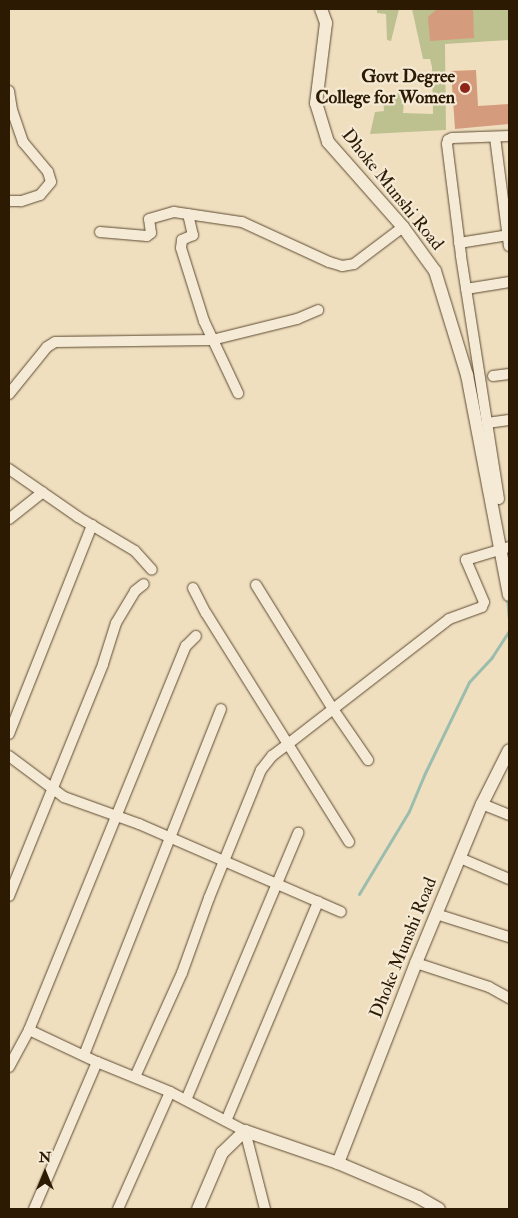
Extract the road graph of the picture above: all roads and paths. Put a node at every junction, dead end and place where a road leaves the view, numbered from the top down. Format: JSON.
{"nodes":[{"id":1,"x":321,"y":9,"type":"edge"},
{"id":2,"x":9,"y":91,"type":"edge"},
{"id":3,"x":495,"y":136,"type":"junction"},
{"id":4,"x":509,"y":136,"type":"edge"},
{"id":5,"x":9,"y":201,"type":"edge"},
{"id":6,"x":188,"y":214,"type":"junction"},
{"id":7,"x":403,"y":227,"type":"junction"},
{"id":8,"x":100,"y":232,"type":"dead end"},
{"id":9,"x":509,"y":235,"type":"edge"},
{"id":10,"x":459,"y":243,"type":"junction"},
{"id":11,"x":509,"y":246,"type":"edge"},
{"id":12,"x":509,"y":282,"type":"edge"},
{"id":13,"x":466,"y":289,"type":"junction"},
{"id":14,"x":318,"y":310,"type":"dead end"},
{"id":15,"x":212,"y":340,"type":"junction"},
{"id":16,"x":509,"y":374,"type":"edge"},
{"id":17,"x":493,"y":376,"type":"dead end"},
{"id":18,"x":238,"y":393,"type":"dead end"},
{"id":19,"x":9,"y":394,"type":"edge"},
{"id":20,"x":509,"y":420,"type":"edge"},
{"id":21,"x":487,"y":423,"type":"junction"},
{"id":22,"x":9,"y":469,"type":"edge"},
{"id":23,"x":43,"y":492,"type":"junction"},
{"id":24,"x":500,"y":499,"type":"edge"},
{"id":25,"x":9,"y":519,"type":"edge"},
{"id":26,"x":92,"y":525,"type":"junction"},
{"id":27,"x":505,"y":548,"type":"edge"},
{"id":28,"x":152,"y":570,"type":"dead end"},
{"id":29,"x":508,"y":577,"type":"edge"},
{"id":30,"x":144,"y":584,"type":"dead end"},
{"id":31,"x":256,"y":585,"type":"dead end"},
{"id":32,"x":193,"y":588,"type":"dead end"},
{"id":33,"x":509,"y":596,"type":"edge"},
{"id":34,"x":196,"y":636,"type":"dead end"},
{"id":35,"x":221,"y":709,"type":"dead end"},
{"id":36,"x":333,"y":709,"type":"junction"},
{"id":37,"x":9,"y":734,"type":"edge"},
{"id":38,"x":288,"y":744,"type":"junction"},
{"id":39,"x":509,"y":750,"type":"edge"},
{"id":40,"x":9,"y":756,"type":"edge"},
{"id":41,"x":368,"y":760,"type":"dead end"},
{"id":42,"x":53,"y":789,"type":"junction"},
{"id":43,"x":482,"y":804,"type":"junction"},
{"id":44,"x":509,"y":815,"type":"edge"},
{"id":45,"x":116,"y":816,"type":"junction"},
{"id":46,"x":298,"y":833,"type":"dead end"},
{"id":47,"x":170,"y":838,"type":"junction"},
{"id":48,"x":349,"y":842,"type":"dead end"},
{"id":49,"x":460,"y":858,"type":"junction"},
{"id":50,"x":224,"y":861,"type":"junction"},
{"id":51,"x":509,"y":879,"type":"edge"},
{"id":52,"x":276,"y":884,"type":"junction"},
{"id":53,"x":9,"y":896,"type":"edge"},
{"id":54,"x":318,"y":902,"type":"junction"},
{"id":55,"x":341,"y":912,"type":"dead end"},
{"id":56,"x":436,"y":914,"type":"junction"},
{"id":57,"x":509,"y":938,"type":"edge"},
{"id":58,"x":416,"y":963,"type":"junction"},
{"id":59,"x":509,"y":998,"type":"edge"},
{"id":60,"x":29,"y":1030,"type":"junction"},
{"id":61,"x":84,"y":1055,"type":"junction"},
{"id":62,"x":97,"y":1062,"type":"junction"},
{"id":63,"x":9,"y":1067,"type":"edge"},
{"id":64,"x":135,"y":1077,"type":"junction"},
{"id":65,"x":170,"y":1092,"type":"junction"},
{"id":66,"x":186,"y":1100,"type":"junction"},
{"id":67,"x":226,"y":1121,"type":"junction"},
{"id":68,"x":245,"y":1131,"type":"junction"},
{"id":69,"x":338,"y":1163,"type":"junction"},
{"id":70,"x":34,"y":1209,"type":"edge"},
{"id":71,"x":118,"y":1209,"type":"edge"},
{"id":72,"x":198,"y":1209,"type":"edge"},
{"id":73,"x":264,"y":1209,"type":"edge"},
{"id":74,"x":439,"y":1209,"type":"edge"}],
"edges":[{"from":1,"to":7,"type":"street","name":"Dhoke Munshi Road"},
{"from":2,"to":5,"type":"street"},
{"from":3,"to":4,"type":"street"},
{"from":3,"to":9,"type":"street"},
{"from":3,"to":10,"type":"street"},
{"from":6,"to":7,"type":"street"},
{"from":6,"to":8,"type":"street"},
{"from":6,"to":15,"type":"street"},
{"from":7,"to":24,"type":"street","name":"Dhoke Munshi Road"},
{"from":9,"to":10,"type":"street"},
{"from":9,"to":11,"type":"street"},
{"from":10,"to":13,"type":"street"},
{"from":12,"to":13,"type":"street"},
{"from":13,"to":21,"type":"street"},
{"from":14,"to":15,"type":"street"},
{"from":15,"to":18,"type":"street"},
{"from":15,"to":19,"type":"street"},
{"from":16,"to":17,"type":"street"},
{"from":20,"to":21,"type":"street"},
{"from":21,"to":24,"type":"street"},
{"from":22,"to":23,"type":"street"},
{"from":23,"to":25,"type":"street"},
{"from":23,"to":26,"type":"street"},
{"from":24,"to":27,"type":"street","name":"Dhoke Munshi Road"},
{"from":26,"to":28,"type":"street"},
{"from":26,"to":37,"type":"street"},
{"from":27,"to":29,"type":"street","name":"Dhoke Munshi Road"},
{"from":27,"to":36,"type":"street"},
{"from":29,"to":33,"type":"street","name":"Dhoke Munshi Road"},
{"from":30,"to":42,"type":"street"},
{"from":31,"to":36,"type":"street"},
{"from":32,"to":38,"type":"street"},
{"from":34,"to":45,"type":"street"},
{"from":35,"to":47,"type":"street"},
{"from":36,"to":38,"type":"street"},
{"from":36,"to":41,"type":"street"},
{"from":38,"to":48,"type":"street"},
{"from":38,"to":50,"type":"street"},
{"from":39,"to":43,"type":"street","name":"Dhoke Munshi Road"},
{"from":40,"to":42,"type":"street"},
{"from":42,"to":45,"type":"street"},
{"from":42,"to":53,"type":"street"},
{"from":43,"to":44,"type":"street"},
{"from":43,"to":49,"type":"street","name":"Dhoke Munshi Road"},
{"from":45,"to":47,"type":"street"},
{"from":45,"to":60,"type":"street"},
{"from":46,"to":52,"type":"street"},
{"from":47,"to":50,"type":"street"},
{"from":47,"to":61,"type":"street"},
{"from":49,"to":51,"type":"street"},
{"from":49,"to":56,"type":"street","name":"Dhoke Munshi Road"},
{"from":50,"to":52,"type":"street"},
{"from":50,"to":64,"type":"street"},
{"from":52,"to":54,"type":"street"},
{"from":52,"to":66,"type":"street"},
{"from":54,"to":55,"type":"street"},
{"from":54,"to":67,"type":"street"},
{"from":56,"to":57,"type":"street"},
{"from":56,"to":58,"type":"street","name":"Dhoke Munshi Road"},
{"from":58,"to":59,"type":"street"},
{"from":58,"to":69,"type":"street","name":"Dhoke Munshi Road"},
{"from":60,"to":61,"type":"street"},
{"from":60,"to":63,"type":"street"},
{"from":61,"to":62,"type":"street"},
{"from":62,"to":64,"type":"street"},
{"from":62,"to":70,"type":"street"},
{"from":64,"to":65,"type":"street"},
{"from":65,"to":66,"type":"street"},
{"from":65,"to":71,"type":"street"},
{"from":66,"to":67,"type":"street"},
{"from":67,"to":68,"type":"street"},
{"from":68,"to":69,"type":"street"},
{"from":68,"to":72,"type":"street"},
{"from":68,"to":73,"type":"street"},
{"from":69,"to":74,"type":"street"}]}
